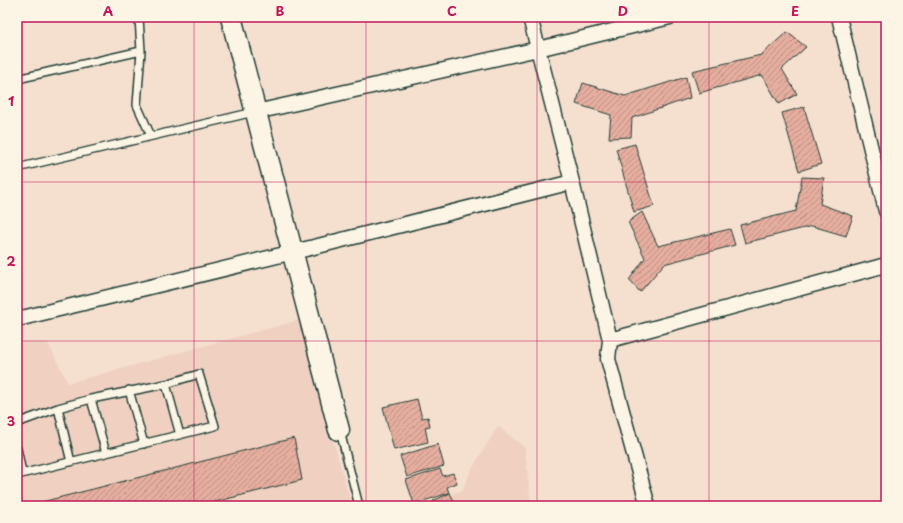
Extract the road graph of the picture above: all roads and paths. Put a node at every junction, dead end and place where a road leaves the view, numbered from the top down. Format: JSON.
{"nodes":[{"id":1,"x":139,"y":17,"type":"edge"},
{"id":2,"x":231,"y":17,"type":"edge"},
{"id":3,"x":530,"y":17,"type":"edge"},
{"id":4,"x":670,"y":17,"type":"edge"},
{"id":5,"x":839,"y":17,"type":"edge"},
{"id":6,"x":538,"y":49,"type":"junction"},
{"id":7,"x":141,"y":51,"type":"junction"},
{"id":8,"x":17,"y":79,"type":"edge"},
{"id":9,"x":256,"y":112,"type":"junction"},
{"id":10,"x":151,"y":136,"type":"junction"},
{"id":11,"x":17,"y":168,"type":"edge"},
{"id":12,"x":572,"y":182,"type":"junction"},
{"id":13,"x":886,"y":211,"type":"edge"},
{"id":14,"x":293,"y":252,"type":"junction"},
{"id":15,"x":886,"y":265,"type":"edge"},
{"id":16,"x":22,"y":318,"type":"dead end"},
{"id":17,"x":610,"y":340,"type":"junction"},
{"id":18,"x":166,"y":384,"type":"junction"},
{"id":19,"x":129,"y":390,"type":"junction"},
{"id":20,"x":91,"y":399,"type":"junction"},
{"id":21,"x":58,"y":408,"type":"junction"},
{"id":22,"x":17,"y":423,"type":"edge"},
{"id":23,"x":339,"y":430,"type":"joint"},
{"id":24,"x":180,"y":435,"type":"junction"},
{"id":25,"x":144,"y":444,"type":"junction"},
{"id":26,"x":17,"y":448,"type":"edge"},
{"id":27,"x":106,"y":453,"type":"junction"},
{"id":28,"x":71,"y":462,"type":"junction"},
{"id":29,"x":20,"y":474,"type":"edge"},
{"id":30,"x":359,"y":506,"type":"edge"},
{"id":31,"x":648,"y":506,"type":"edge"}],
"edges":[{"from":1,"to":7,"type":"lane"},
{"from":2,"to":9,"type":"street"},
{"from":3,"to":6,"type":"street"},
{"from":4,"to":6,"type":"street"},
{"from":5,"to":13,"type":"street"},
{"from":6,"to":9,"type":"street"},
{"from":6,"to":12,"type":"street"},
{"from":7,"to":8,"type":"lane"},
{"from":7,"to":10,"type":"lane"},
{"from":9,"to":10,"type":"lane"},
{"from":9,"to":14,"type":"street"},
{"from":10,"to":11,"type":"lane"},
{"from":12,"to":14,"type":"street"},
{"from":12,"to":17,"type":"street"},
{"from":14,"to":16,"type":"street"},
{"from":14,"to":23,"type":"street"},
{"from":15,"to":17,"type":"street"},
{"from":17,"to":31,"type":"street"},
{"from":18,"to":19,"type":"lane"},
{"from":18,"to":24,"type":"lane"},
{"from":18,"to":24,"type":"lane"},
{"from":19,"to":20,"type":"lane"},
{"from":19,"to":25,"type":"lane"},
{"from":20,"to":21,"type":"lane"},
{"from":20,"to":27,"type":"lane"},
{"from":21,"to":22,"type":"lane"},
{"from":21,"to":28,"type":"lane"},
{"from":23,"to":30,"type":"lane"},
{"from":24,"to":25,"type":"lane"},
{"from":25,"to":27,"type":"lane"},
{"from":26,"to":29,"type":"lane"},
{"from":27,"to":28,"type":"lane"},
{"from":28,"to":29,"type":"lane"}]}
